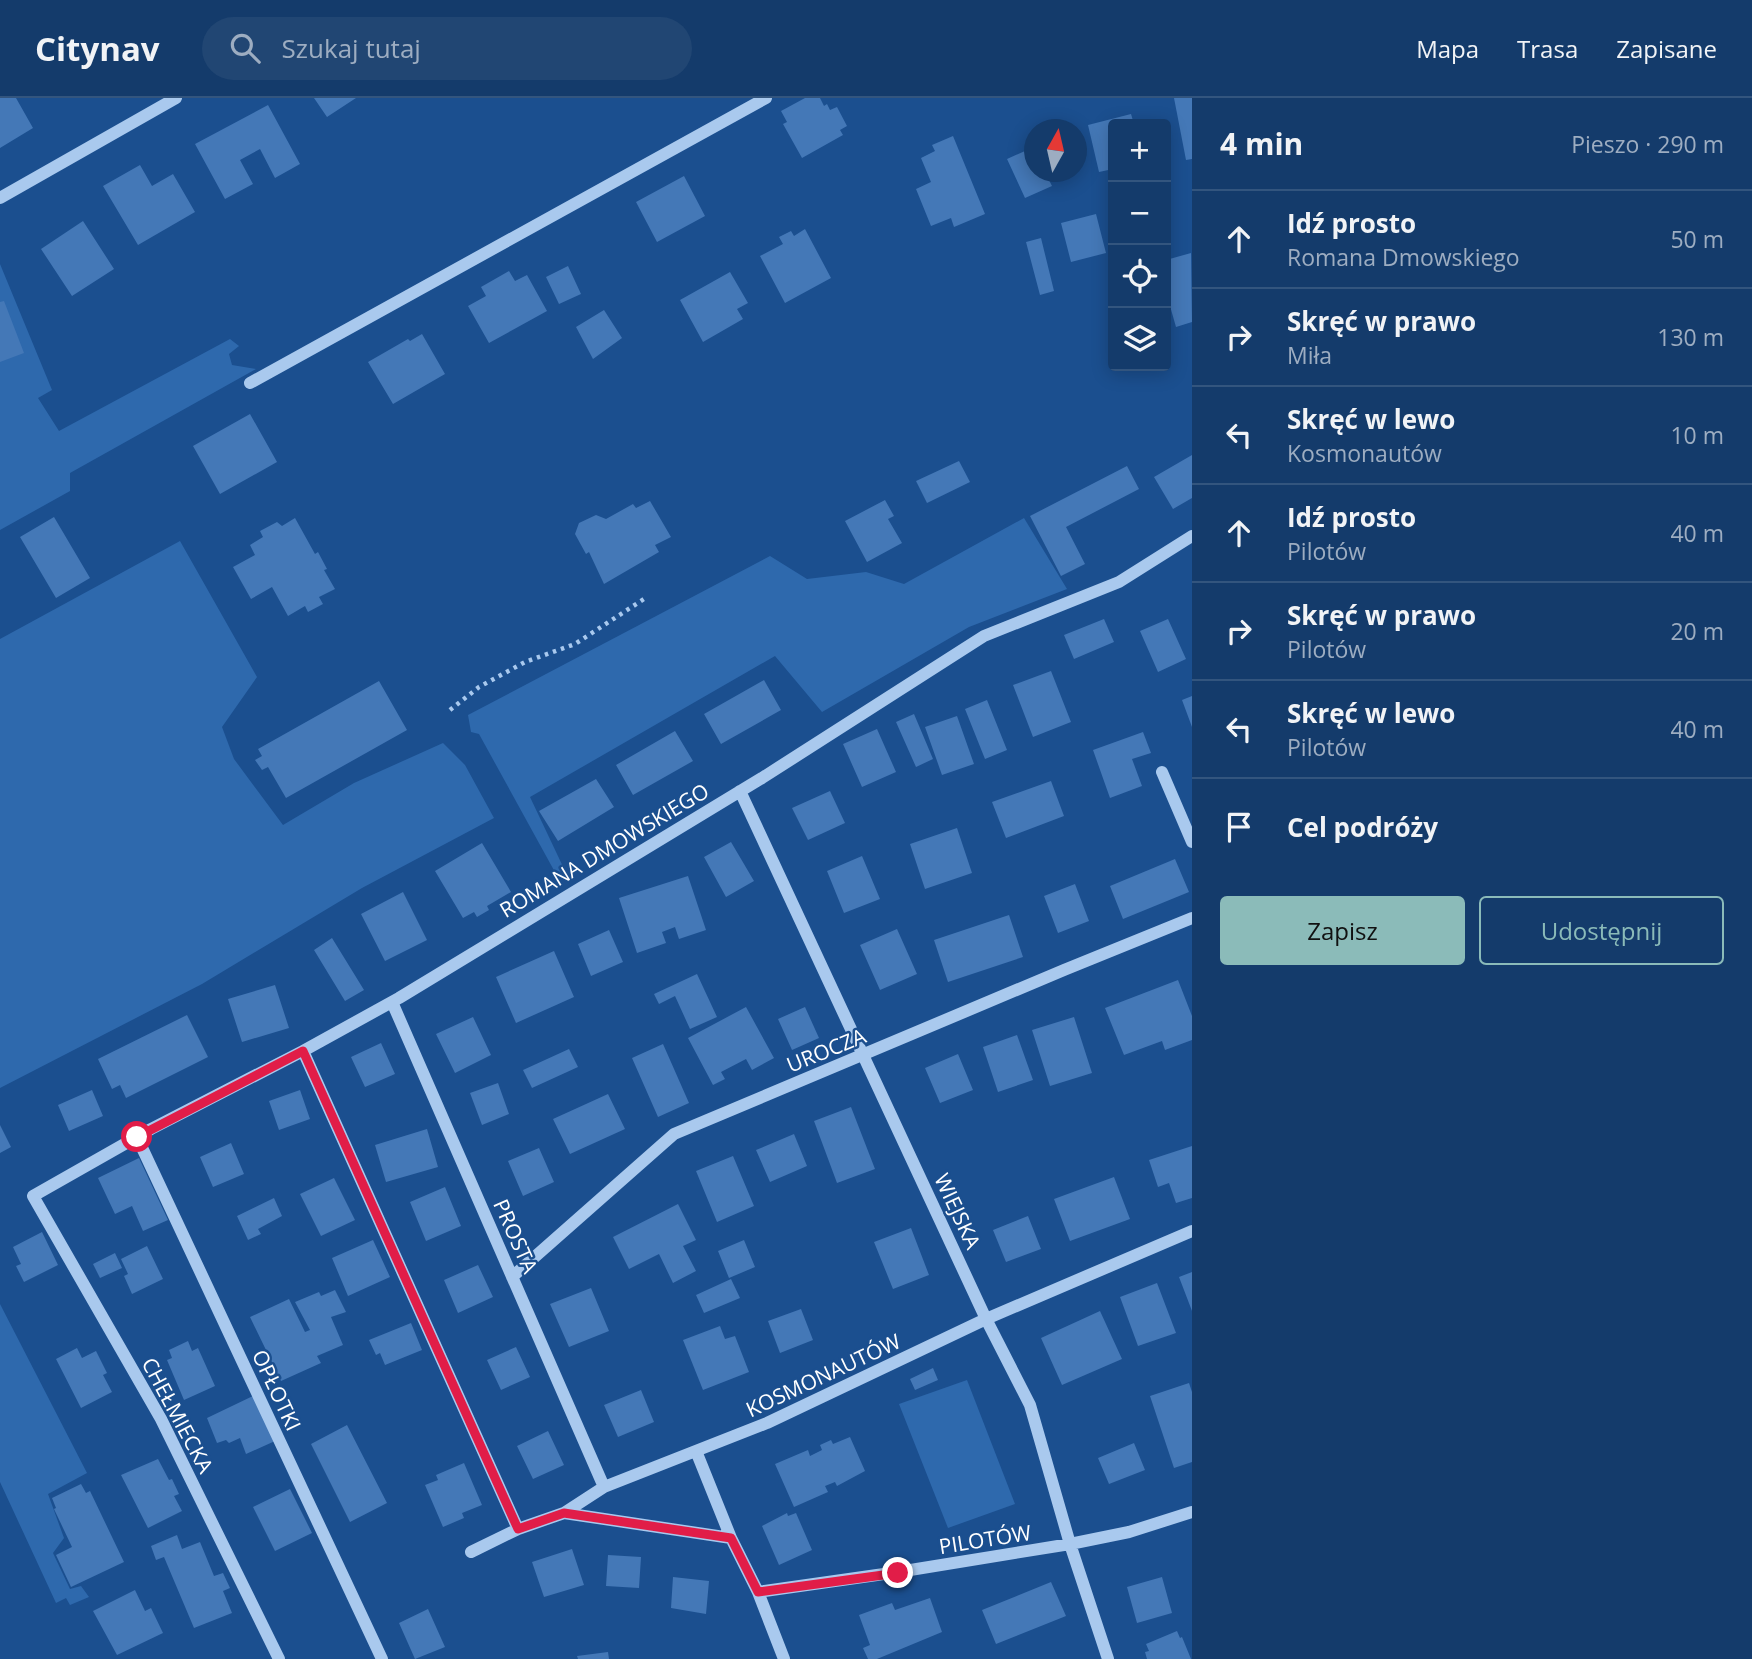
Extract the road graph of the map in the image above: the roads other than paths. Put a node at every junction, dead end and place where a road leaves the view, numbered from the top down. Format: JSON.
{"nodes":[{"id":1,"x":176,"y":98,"type":"edge"},
{"id":2,"x":766,"y":98,"type":"edge"},
{"id":3,"x":0,"y":198,"type":"edge"},
{"id":4,"x":250,"y":383,"type":"dead end"},
{"id":5,"x":1192,"y":536,"type":"edge"},
{"id":6,"x":1162,"y":772,"type":"dead end"},
{"id":7,"x":740,"y":791,"type":"junction"},
{"id":8,"x":1192,"y":842,"type":"edge"},
{"id":9,"x":1192,"y":918,"type":"edge"},
{"id":10,"x":392,"y":1002,"type":"junction"},
{"id":11,"x":303,"y":1051,"type":"junction"},
{"id":12,"x":865,"y":1055,"type":"junction"},
{"id":13,"x":137,"y":1137,"type":"junction"},
{"id":14,"x":33,"y":1196,"type":"joint"},
{"id":15,"x":1192,"y":1231,"type":"edge"},
{"id":16,"x":512,"y":1276,"type":"junction"},
{"id":17,"x":986,"y":1319,"type":"junction"},
{"id":18,"x":696,"y":1451,"type":"junction"},
{"id":19,"x":604,"y":1487,"type":"junction"},
{"id":20,"x":1192,"y":1512,"type":"edge"},
{"id":21,"x":564,"y":1513,"type":"junction"},
{"id":22,"x":518,"y":1529,"type":"junction"},
{"id":23,"x":731,"y":1538,"type":"junction"},
{"id":24,"x":1070,"y":1544,"type":"junction"},
{"id":25,"x":471,"y":1552,"type":"dead end"},
{"id":26,"x":758,"y":1592,"type":"junction"},
{"id":27,"x":279,"y":1659,"type":"edge"},
{"id":28,"x":382,"y":1659,"type":"edge"},
{"id":29,"x":784,"y":1659,"type":"edge"},
{"id":30,"x":1108,"y":1659,"type":"edge"}],
"edges":[{"from":1,"to":3,"type":"street"},
{"from":2,"to":4,"type":"street"},
{"from":5,"to":7,"type":"street","name":"ROMANA DMOWSKIEGO"},
{"from":6,"to":8,"type":"street"},
{"from":7,"to":10,"type":"street","name":"ROMANA DMOWSKIEGO"},
{"from":7,"to":12,"type":"street","name":"WIEJSKA"},
{"from":9,"to":12,"type":"street","name":"UROCZA"},
{"from":10,"to":11,"type":"street","name":"ROMANA DMOWSKIEGO"},
{"from":10,"to":16,"type":"street","name":"PROSTA"},
{"from":11,"to":13,"type":"street","name":"ROMANA DMOWSKIEGO"},
{"from":11,"to":22,"type":"street"},
{"from":12,"to":16,"type":"street","name":"UROCZA"},
{"from":12,"to":17,"type":"street","name":"WIEJSKA"},
{"from":13,"to":14,"type":"street","name":"ROMANA DMOWSKIEGO"},
{"from":13,"to":28,"type":"street","name":"OPŁOTKI"},
{"from":14,"to":27,"type":"street","name":"CHEŁMIECKA"},
{"from":15,"to":17,"type":"street","name":"KOSMONAUTÓW"},
{"from":16,"to":19,"type":"street","name":"PROSTA"},
{"from":17,"to":18,"type":"street","name":"KOSMONAUTÓW"},
{"from":17,"to":24,"type":"street","name":"WIEJSKA"},
{"from":18,"to":19,"type":"street","name":"KOSMONAUTÓW"},
{"from":18,"to":23,"type":"street"},
{"from":19,"to":21,"type":"street","name":"KOSMONAUTÓW"},
{"from":20,"to":24,"type":"street","name":"PILOTÓW"},
{"from":21,"to":22,"type":"street","name":"KOSMONAUTÓW"},
{"from":21,"to":23,"type":"street"},
{"from":22,"to":25,"type":"street","name":"KOSMONAUTÓW"},
{"from":23,"to":26,"type":"street"},
{"from":24,"to":26,"type":"street","name":"PILOTÓW"},
{"from":24,"to":30,"type":"street","name":"WIEJSKA"},
{"from":26,"to":29,"type":"street"}]}
